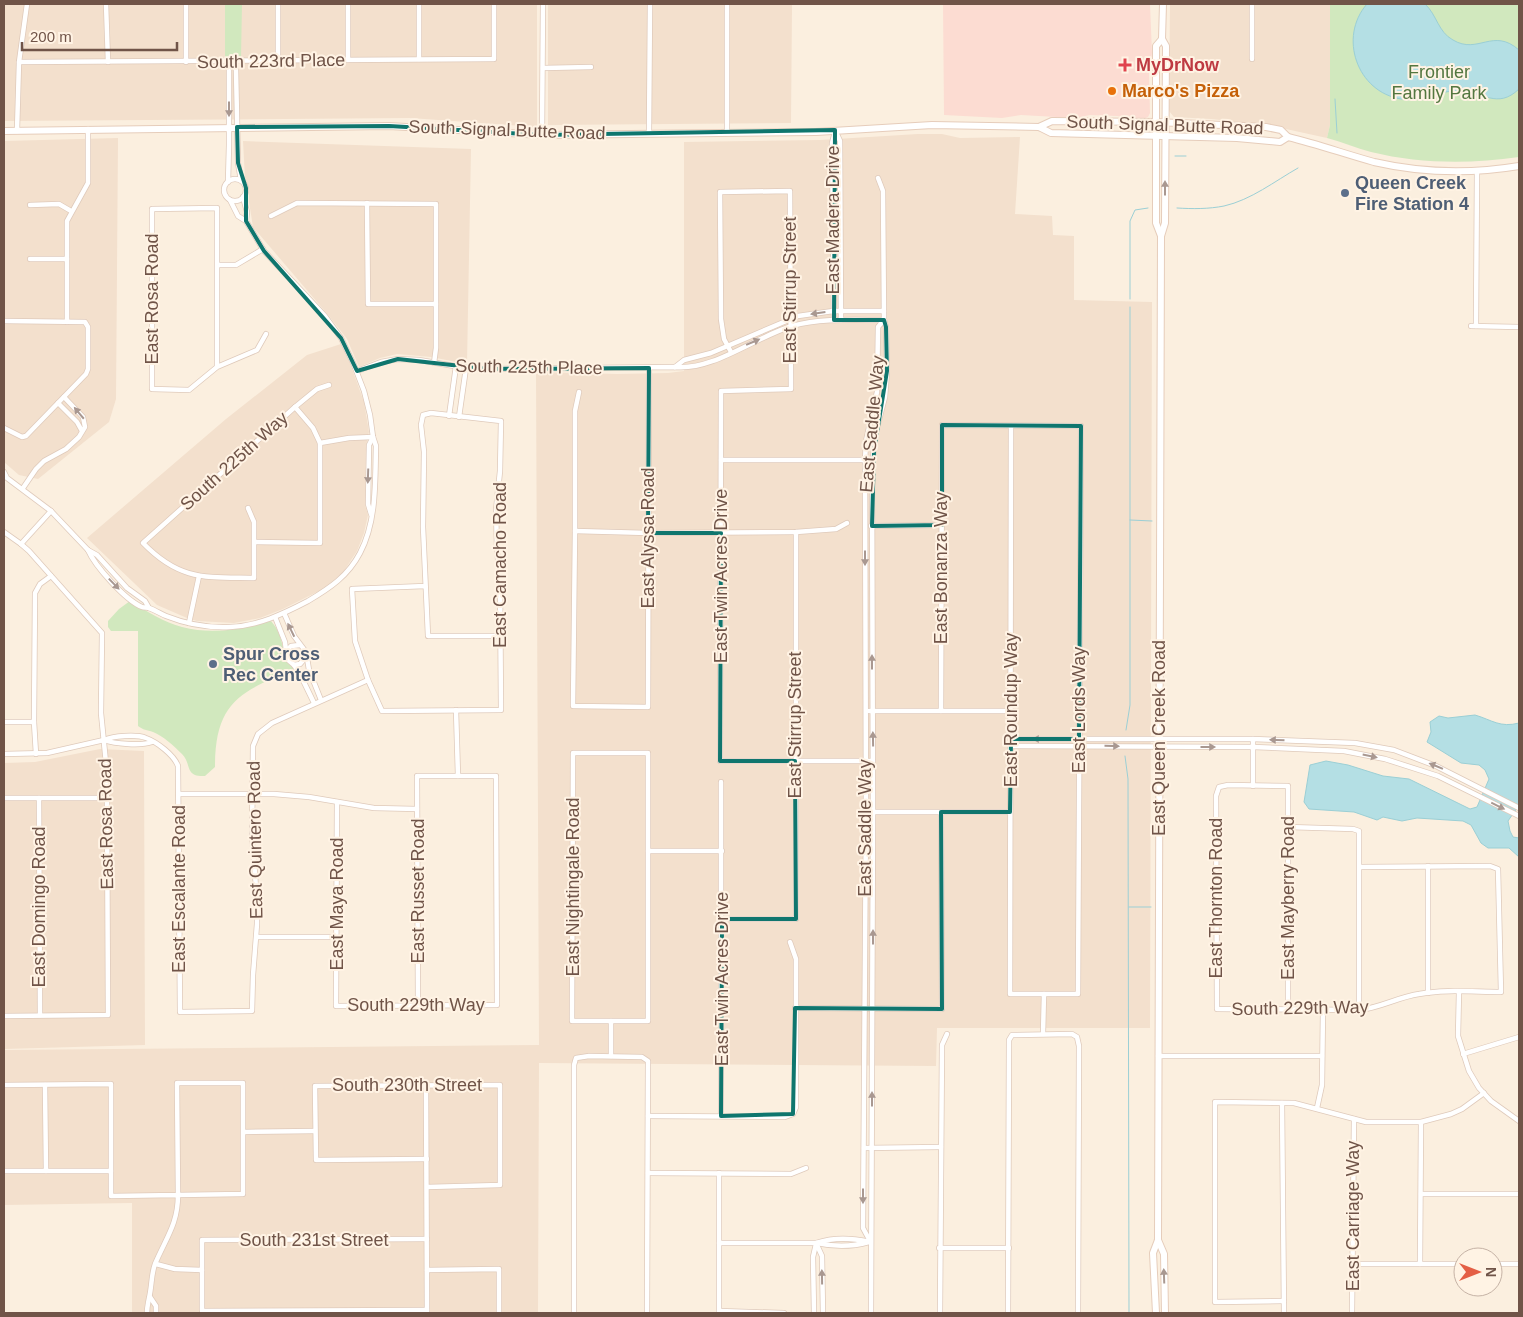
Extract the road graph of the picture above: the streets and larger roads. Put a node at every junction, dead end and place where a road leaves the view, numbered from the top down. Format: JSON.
{"nodes":[{"id":1,"x":27,"y":4,"type":"edge"},
{"id":2,"x":106,"y":4,"type":"edge"},
{"id":3,"x":186,"y":4,"type":"edge"},
{"id":4,"x":278,"y":4,"type":"edge"},
{"id":5,"x":348,"y":4,"type":"edge"},
{"id":6,"x":419,"y":4,"type":"edge"},
{"id":7,"x":494,"y":4,"type":"edge"},
{"id":8,"x":543,"y":4,"type":"edge"},
{"id":9,"x":650,"y":4,"type":"edge"},
{"id":10,"x":727,"y":4,"type":"edge"},
{"id":11,"x":1163,"y":4,"type":"edge"},
{"id":12,"x":1252,"y":4,"type":"edge"},
{"id":13,"x":1162,"y":39,"type":"junction"},
{"id":14,"x":419,"y":59,"type":"junction"},
{"id":15,"x":1252,"y":59,"type":"dead end"},
{"id":16,"x":348,"y":60,"type":"junction"},
{"id":17,"x":232,"y":61,"type":"junction"},
{"id":18,"x":278,"y":61,"type":"junction"},
{"id":19,"x":19,"y":62,"type":"junction"},
{"id":20,"x":108,"y":62,"type":"junction"},
{"id":21,"x":186,"y":62,"type":"junction"},
{"id":22,"x":591,"y":67,"type":"dead end"},
{"id":23,"x":543,"y":68,"type":"junction"},
{"id":24,"x":1156,"y":122,"type":"junction"},
{"id":25,"x":1165,"y":123,"type":"junction"},
{"id":26,"x":1039,"y":127,"type":"junction"},
{"id":27,"x":229,"y":128,"type":"junction"},
{"id":28,"x":237,"y":128,"type":"junction"},
{"id":29,"x":88,"y":129,"type":"junction"},
{"id":30,"x":835,"y":130,"type":"junction"},
{"id":31,"x":4,"y":131,"type":"edge"},
{"id":32,"x":17,"y":131,"type":"junction"},
{"id":33,"x":650,"y":133,"type":"junction"},
{"id":34,"x":726,"y":133,"type":"junction"},
{"id":35,"x":542,"y":135,"type":"junction"},
{"id":36,"x":1156,"y":136,"type":"junction"},
{"id":37,"x":1165,"y":136,"type":"junction"},
{"id":38,"x":1288,"y":137,"type":"junction"},
{"id":39,"x":1519,"y":166,"type":"edge"},
{"id":40,"x":1477,"y":171,"type":"junction"},
{"id":41,"x":878,"y":178,"type":"dead end"},
{"id":42,"x":241,"y":180,"type":"junction"},
{"id":43,"x":228,"y":182,"type":"junction"},
{"id":44,"x":243,"y":197,"type":"junction"},
{"id":45,"x":230,"y":200,"type":"junction"},
{"id":46,"x":367,"y":203,"type":"junction"},
{"id":47,"x":30,"y":205,"type":"dead end"},
{"id":48,"x":71,"y":211,"type":"junction"},
{"id":49,"x":271,"y":216,"type":"dead end"},
{"id":50,"x":246,"y":221,"type":"junction"},
{"id":51,"x":1161,"y":236,"type":"junction"},
{"id":52,"x":263,"y":249,"type":"junction"},
{"id":53,"x":30,"y":259,"type":"dead end"},
{"id":54,"x":67,"y":259,"type":"junction"},
{"id":55,"x":218,"y":265,"type":"junction"},
{"id":56,"x":436,"y":304,"type":"junction"},
{"id":57,"x":834,"y":311,"type":"junction"},
{"id":58,"x":841,"y":311,"type":"junction"},
{"id":59,"x":884,"y":312,"type":"junction"},
{"id":60,"x":790,"y":320,"type":"junction"},
{"id":61,"x":834,"y":320,"type":"junction"},
{"id":62,"x":841,"y":320,"type":"junction"},
{"id":63,"x":884,"y":320,"type":"junction"},
{"id":64,"x":4,"y":321,"type":"edge"},
{"id":65,"x":67,"y":322,"type":"junction"},
{"id":66,"x":790,"y":327,"type":"junction"},
{"id":67,"x":1519,"y":327,"type":"edge"},
{"id":68,"x":266,"y":334,"type":"dead end"},
{"id":69,"x":727,"y":345,"type":"junction"},
{"id":70,"x":731,"y":352,"type":"junction"},
{"id":71,"x":434,"y":363,"type":"junction"},
{"id":72,"x":456,"y":366,"type":"junction"},
{"id":73,"x":217,"y":367,"type":"junction"},
{"id":74,"x":674,"y":367,"type":"junction"},
{"id":75,"x":466,"y":368,"type":"junction"},
{"id":76,"x":648,"y":368,"type":"junction"},
{"id":77,"x":357,"y":371,"type":"junction"},
{"id":78,"x":329,"y":385,"type":"dead end"},
{"id":79,"x":453,"y":390,"type":"junction"},
{"id":80,"x":463,"y":391,"type":"junction"},
{"id":81,"x":722,"y":391,"type":"joint"},
{"id":82,"x":579,"y":392,"type":"dead end"},
{"id":83,"x":64,"y":397,"type":"junction"},
{"id":84,"x":58,"y":403,"type":"junction"},
{"id":85,"x":295,"y":407,"type":"junction"},
{"id":86,"x":449,"y":416,"type":"junction"},
{"id":87,"x":459,"y":417,"type":"junction"},
{"id":88,"x":1011,"y":426,"type":"junction"},
{"id":89,"x":4,"y":428,"type":"edge"},
{"id":90,"x":82,"y":431,"type":"junction"},
{"id":91,"x":372,"y":437,"type":"junction"},
{"id":92,"x":320,"y":443,"type":"junction"},
{"id":93,"x":721,"y":460,"type":"junction"},
{"id":94,"x":865,"y":460,"type":"junction"},
{"id":95,"x":873,"y":460,"type":"junction"},
{"id":96,"x":4,"y":472,"type":"edge"},
{"id":97,"x":6,"y":478,"type":"edge"},
{"id":98,"x":23,"y":488,"type":"junction"},
{"id":99,"x":248,"y":508,"type":"dead end"},
{"id":100,"x":52,"y":511,"type":"junction"},
{"id":101,"x":847,"y":523,"type":"dead end"},
{"id":102,"x":942,"y":525,"type":"junction"},
{"id":103,"x":865,"y":526,"type":"junction"},
{"id":104,"x":872,"y":526,"type":"junction"},
{"id":105,"x":575,"y":531,"type":"junction"},
{"id":106,"x":4,"y":532,"type":"edge"},
{"id":107,"x":796,"y":532,"type":"junction"},
{"id":108,"x":648,"y":533,"type":"junction"},
{"id":109,"x":721,"y":533,"type":"junction"},
{"id":110,"x":254,"y":542,"type":"junction"},
{"id":111,"x":21,"y":544,"type":"junction"},
{"id":112,"x":51,"y":576,"type":"junction"},
{"id":113,"x":199,"y":576,"type":"junction"},
{"id":114,"x":425,"y":586,"type":"junction"},
{"id":115,"x":279,"y":615,"type":"junction"},
{"id":116,"x":189,"y":623,"type":"junction"},
{"id":117,"x":501,"y":636,"type":"junction"},
{"id":118,"x":300,"y":645,"type":"junction"},
{"id":119,"x":287,"y":650,"type":"junction"},
{"id":120,"x":306,"y":658,"type":"junction"},
{"id":121,"x":294,"y":664,"type":"junction"},
{"id":122,"x":368,"y":680,"type":"junction"},
{"id":123,"x":321,"y":700,"type":"junction"},
{"id":124,"x":314,"y":703,"type":"junction"},
{"id":125,"x":456,"y":710,"type":"junction"},
{"id":126,"x":872,"y":710,"type":"junction"},
{"id":127,"x":866,"y":711,"type":"junction"},
{"id":128,"x":941,"y":711,"type":"junction"},
{"id":129,"x":1011,"y":712,"type":"junction"},
{"id":130,"x":4,"y":722,"type":"edge"},
{"id":131,"x":34,"y":722,"type":"junction"},
{"id":132,"x":134,"y":736,"type":"junction"},
{"id":133,"x":1010,"y":739,"type":"junction"},
{"id":134,"x":1079,"y":739,"type":"junction"},
{"id":135,"x":1159,"y":739,"type":"junction"},
{"id":136,"x":1253,"y":739,"type":"junction"},
{"id":137,"x":104,"y":740,"type":"junction"},
{"id":138,"x":152,"y":742,"type":"junction"},
{"id":139,"x":133,"y":743,"type":"junction"},
{"id":140,"x":1010,"y":746,"type":"junction"},
{"id":141,"x":1079,"y":746,"type":"junction"},
{"id":142,"x":1159,"y":747,"type":"junction"},
{"id":143,"x":1253,"y":747,"type":"junction"},
{"id":144,"x":4,"y":754,"type":"edge"},
{"id":145,"x":36,"y":754,"type":"junction"},
{"id":146,"x":795,"y":761,"type":"junction"},
{"id":147,"x":865,"y":761,"type":"junction"},
{"id":148,"x":873,"y":761,"type":"junction"},
{"id":149,"x":458,"y":776,"type":"junction"},
{"id":150,"x":721,"y":782,"type":"dead end"},
{"id":151,"x":1253,"y":786,"type":"junction"},
{"id":152,"x":179,"y":794,"type":"junction"},
{"id":153,"x":252,"y":794,"type":"junction"},
{"id":154,"x":4,"y":798,"type":"edge"},
{"id":155,"x":39,"y":798,"type":"junction"},
{"id":156,"x":107,"y":798,"type":"junction"},
{"id":157,"x":337,"y":802,"type":"junction"},
{"id":158,"x":1519,"y":808,"type":"edge"},
{"id":159,"x":417,"y":809,"type":"junction"},
{"id":160,"x":866,"y":812,"type":"junction"},
{"id":161,"x":873,"y":812,"type":"junction"},
{"id":162,"x":941,"y":812,"type":"junction"},
{"id":163,"x":1010,"y":812,"type":"junction"},
{"id":164,"x":1519,"y":816,"type":"edge"},
{"id":165,"x":1288,"y":827,"type":"junction"},
{"id":166,"x":648,"y":851,"type":"junction"},
{"id":167,"x":722,"y":851,"type":"junction"},
{"id":168,"x":1428,"y":866,"type":"junction"},
{"id":169,"x":1360,"y":867,"type":"junction"},
{"id":170,"x":722,"y":919,"type":"junction"},
{"id":171,"x":257,"y":937,"type":"junction"},
{"id":172,"x":336,"y":937,"type":"junction"},
{"id":173,"x":790,"y":942,"type":"dead end"},
{"id":174,"x":1459,"y":992,"type":"junction"},
{"id":175,"x":1428,"y":993,"type":"junction"},
{"id":176,"x":1044,"y":994,"type":"junction"},
{"id":177,"x":336,"y":1006,"type":"joint"},
{"id":178,"x":418,"y":1006,"type":"junction"},
{"id":179,"x":795,"y":1008,"type":"junction"},
{"id":180,"x":865,"y":1009,"type":"junction"},
{"id":181,"x":872,"y":1009,"type":"junction"},
{"id":182,"x":1216,"y":1009,"type":"joint"},
{"id":183,"x":1288,"y":1010,"type":"junction"},
{"id":184,"x":1322,"y":1010,"type":"junction"},
{"id":185,"x":1359,"y":1010,"type":"junction"},
{"id":186,"x":252,"y":1011,"type":"joint"},
{"id":187,"x":4,"y":1016,"type":"edge"},
{"id":188,"x":40,"y":1016,"type":"junction"},
{"id":189,"x":611,"y":1021,"type":"junction"},
{"id":190,"x":947,"y":1034,"type":"dead end"},
{"id":191,"x":1043,"y":1034,"type":"junction"},
{"id":192,"x":1519,"y":1037,"type":"edge"},
{"id":193,"x":1463,"y":1054,"type":"junction"},
{"id":194,"x":611,"y":1056,"type":"junction"},
{"id":195,"x":1158,"y":1056,"type":"junction"},
{"id":196,"x":1322,"y":1056,"type":"junction"},
{"id":197,"x":4,"y":1085,"type":"edge"},
{"id":198,"x":45,"y":1085,"type":"junction"},
{"id":199,"x":426,"y":1085,"type":"junction"},
{"id":200,"x":1484,"y":1093,"type":"junction"},
{"id":201,"x":1282,"y":1103,"type":"junction"},
{"id":202,"x":1317,"y":1108,"type":"junction"},
{"id":203,"x":648,"y":1116,"type":"junction"},
{"id":204,"x":721,"y":1116,"type":"junction"},
{"id":205,"x":1354,"y":1119,"type":"junction"},
{"id":206,"x":1519,"y":1121,"type":"edge"},
{"id":207,"x":1421,"y":1122,"type":"junction"},
{"id":208,"x":315,"y":1131,"type":"junction"},
{"id":209,"x":244,"y":1132,"type":"junction"},
{"id":210,"x":864,"y":1148,"type":"junction"},
{"id":211,"x":872,"y":1148,"type":"junction"},
{"id":212,"x":940,"y":1148,"type":"junction"},
{"id":213,"x":427,"y":1159,"type":"junction"},
{"id":214,"x":806,"y":1168,"type":"dead end"},
{"id":215,"x":4,"y":1171,"type":"edge"},
{"id":216,"x":46,"y":1171,"type":"junction"},
{"id":217,"x":111,"y":1171,"type":"junction"},
{"id":218,"x":648,"y":1173,"type":"junction"},
{"id":219,"x":719,"y":1173,"type":"junction"},
{"id":220,"x":427,"y":1187,"type":"junction"},
{"id":221,"x":178,"y":1194,"type":"junction"},
{"id":222,"x":1421,"y":1194,"type":"junction"},
{"id":223,"x":1519,"y":1194,"type":"edge"},
{"id":224,"x":427,"y":1239,"type":"junction"},
{"id":225,"x":1158,"y":1240,"type":"junction"},
{"id":226,"x":816,"y":1242,"type":"junction"},
{"id":227,"x":870,"y":1242,"type":"junction"},
{"id":228,"x":719,"y":1244,"type":"junction"},
{"id":229,"x":939,"y":1248,"type":"junction"},
{"id":230,"x":1009,"y":1248,"type":"junction"},
{"id":231,"x":156,"y":1264,"type":"junction"},
{"id":232,"x":1353,"y":1264,"type":"junction"},
{"id":233,"x":1420,"y":1264,"type":"junction"},
{"id":234,"x":1453,"y":1264,"type":"edge"},
{"id":235,"x":1503,"y":1264,"type":"edge"},
{"id":236,"x":1519,"y":1264,"type":"edge"},
{"id":237,"x":202,"y":1270,"type":"junction"},
{"id":238,"x":427,"y":1270,"type":"junction"},
{"id":239,"x":150,"y":1297,"type":"junction"},
{"id":240,"x":1284,"y":1301,"type":"junction"},
{"id":241,"x":427,"y":1311,"type":"edge"},
{"id":242,"x":719,"y":1312,"type":"edge"},
{"id":243,"x":147,"y":1313,"type":"edge"},
{"id":244,"x":156,"y":1313,"type":"edge"},
{"id":245,"x":499,"y":1313,"type":"edge"},
{"id":246,"x":574,"y":1313,"type":"edge"},
{"id":247,"x":647,"y":1313,"type":"edge"},
{"id":248,"x":784,"y":1313,"type":"edge"},
{"id":249,"x":814,"y":1313,"type":"edge"},
{"id":250,"x":823,"y":1313,"type":"edge"},
{"id":251,"x":871,"y":1313,"type":"edge"},
{"id":252,"x":940,"y":1313,"type":"edge"},
{"id":253,"x":1008,"y":1313,"type":"edge"},
{"id":254,"x":1078,"y":1313,"type":"edge"},
{"id":255,"x":1156,"y":1313,"type":"edge"},
{"id":256,"x":1165,"y":1313,"type":"edge"},
{"id":257,"x":1284,"y":1313,"type":"edge"},
{"id":258,"x":1352,"y":1313,"type":"edge"}],
"edges":[{"from":1,"to":19,"type":"street"},
{"from":2,"to":20,"type":"street"},
{"from":3,"to":21,"type":"street"},
{"from":4,"to":18,"type":"street"},
{"from":5,"to":16,"type":"street"},
{"from":6,"to":14,"type":"street"},
{"from":7,"to":14,"type":"street","name":"South 223rd Place"},
{"from":8,"to":23,"type":"street"},
{"from":9,"to":33,"type":"street"},
{"from":10,"to":34,"type":"street"},
{"from":11,"to":13,"type":"street","name":"East Queen Creek Road"},
{"from":12,"to":15,"type":"street"},
{"from":13,"to":24,"type":"street","name":"East Queen Creek Road"},
{"from":13,"to":25,"type":"street","name":"East Queen Creek Road"},
{"from":14,"to":16,"type":"street","name":"South 223rd Place"},
{"from":16,"to":18,"type":"street","name":"South 223rd Place"},
{"from":17,"to":18,"type":"street","name":"South 223rd Place"},
{"from":17,"to":21,"type":"street","name":"South 223rd Place"},
{"from":17,"to":27,"type":"street","one_way":true},
{"from":17,"to":28,"type":"street"},
{"from":19,"to":20,"type":"street","name":"South 223rd Place"},
{"from":19,"to":32,"type":"street"},
{"from":20,"to":21,"type":"street","name":"South 223rd Place"},
{"from":22,"to":23,"type":"street"},
{"from":23,"to":35,"type":"street"},
{"from":24,"to":25,"type":"street","name":"South Signal Butte Road"},
{"from":24,"to":26,"type":"street","name":"South Signal Butte Road"},
{"from":24,"to":36,"type":"street","name":"East Queen Creek Road"},
{"from":25,"to":37,"type":"street","name":"East Queen Creek Road"},
{"from":25,"to":38,"type":"street","name":"South Signal Butte Road"},
{"from":26,"to":30,"type":"street","name":"South Signal Butte Road"},
{"from":26,"to":36,"type":"street","name":"South Signal Butte Road"},
{"from":27,"to":28,"type":"street","name":"South Signal Butte Road"},
{"from":27,"to":29,"type":"street","name":"South Signal Butte Road"},
{"from":27,"to":43,"type":"street"},
{"from":28,"to":35,"type":"street","name":"South Signal Butte Road"},
{"from":28,"to":42,"type":"street"},
{"from":29,"to":32,"type":"street","name":"South Signal Butte Road"},
{"from":29,"to":48,"type":"street"},
{"from":30,"to":34,"type":"street","name":"South Signal Butte Road"},
{"from":30,"to":57,"type":"street","name":"East Madera Drive"},
{"from":30,"to":58,"type":"street","name":"East Madera Drive"},
{"from":31,"to":32,"type":"street","name":"South Signal Butte Road"},
{"from":33,"to":34,"type":"street","name":"South Signal Butte Road"},
{"from":33,"to":35,"type":"street","name":"South Signal Butte Road"},
{"from":36,"to":37,"type":"street","name":"South Signal Butte Road"},
{"from":36,"to":51,"type":"street","name":"East Queen Creek Road"},
{"from":37,"to":38,"type":"street","name":"South Signal Butte Road"},
{"from":51,"to":37,"type":"street","name":"East Queen Creek Road","one_way":true},
{"from":38,"to":40,"type":"street","name":"South Signal Butte Road"},
{"from":39,"to":40,"type":"street","name":"South Signal Butte Road"},
{"from":40,"to":67,"type":"street"},
{"from":41,"to":59,"type":"street"},
{"from":42,"to":43,"type":"street"},
{"from":42,"to":44,"type":"street"},
{"from":43,"to":45,"type":"street"},
{"from":44,"to":45,"type":"street"},
{"from":44,"to":50,"type":"street"},
{"from":45,"to":50,"type":"street"},
{"from":46,"to":49,"type":"street"},
{"from":46,"to":56,"type":"street"},
{"from":46,"to":56,"type":"street"},
{"from":47,"to":48,"type":"street"},
{"from":48,"to":54,"type":"street"},
{"from":50,"to":52,"type":"street"},
{"from":51,"to":135,"type":"street","name":"East Queen Creek Road"},
{"from":52,"to":55,"type":"street"},
{"from":52,"to":77,"type":"street"},
{"from":53,"to":54,"type":"street"},
{"from":54,"to":65,"type":"street"},
{"from":55,"to":73,"type":"street"},
{"from":55,"to":73,"type":"street","name":"East Rosa Road"},
{"from":56,"to":71,"type":"street"},
{"from":57,"to":58,"type":"street","name":"South 225th Place"},
{"from":57,"to":60,"type":"street","name":"South 225th Place","one_way":true},
{"from":57,"to":61,"type":"street","name":"East Madera Drive"},
{"from":58,"to":59,"type":"street","name":"South 225th Place"},
{"from":58,"to":62,"type":"street","name":"East Madera Drive"},
{"from":59,"to":63,"type":"street"},
{"from":60,"to":66,"type":"street","name":"East Stirrup Street"},
{"from":60,"to":69,"type":"street","name":"South 225th Place"},
{"from":60,"to":69,"type":"street","name":"East Stirrup Street"},
{"from":61,"to":62,"type":"street","name":"South 225th Place"},
{"from":61,"to":66,"type":"street","name":"South 225th Place"},
{"from":62,"to":63,"type":"street","name":"South 225th Place"},
{"from":63,"to":94,"type":"street","name":"East Saddle Way"},
{"from":63,"to":95,"type":"street","name":"East Saddle Way"},
{"from":64,"to":65,"type":"street"},
{"from":65,"to":83,"type":"street"},
{"from":70,"to":66,"type":"street","name":"South 225th Place","one_way":true},
{"from":66,"to":81,"type":"street","name":"East Stirrup Street"},
{"from":68,"to":73,"type":"street"},
{"from":69,"to":70,"type":"street"},
{"from":69,"to":74,"type":"street","name":"South 225th Place"},
{"from":70,"to":74,"type":"street","name":"South 225th Place"},
{"from":71,"to":72,"type":"street","name":"South 225th Place"},
{"from":71,"to":77,"type":"street","name":"South 225th Place"},
{"from":72,"to":75,"type":"street","name":"South 225th Place"},
{"from":72,"to":79,"type":"street"},
{"from":74,"to":76,"type":"street","name":"South 225th Place"},
{"from":75,"to":76,"type":"street","name":"South 225th Place"},
{"from":75,"to":80,"type":"street"},
{"from":76,"to":108,"type":"street","name":"East Alyssa Road"},
{"from":77,"to":91,"type":"street"},
{"from":78,"to":85,"type":"street","name":"South 225th Way"},
{"from":79,"to":80,"type":"street"},
{"from":79,"to":86,"type":"street"},
{"from":80,"to":87,"type":"street"},
{"from":81,"to":93,"type":"street","name":"East Twin Acres Drive"},
{"from":82,"to":105,"type":"street"},
{"from":83,"to":84,"type":"street"},
{"from":90,"to":83,"type":"street","one_way":true},
{"from":84,"to":89,"type":"street"},
{"from":84,"to":90,"type":"street"},
{"from":85,"to":92,"type":"street"},
{"from":85,"to":113,"type":"street","name":"South 225th Way"},
{"from":86,"to":87,"type":"street"},
{"from":86,"to":114,"type":"street"},
{"from":87,"to":117,"type":"street","name":"East Camacho Road"},
{"from":88,"to":102,"type":"street","name":"East Bonanza Way"},
{"from":88,"to":129,"type":"street","name":"East Roundup Way"},
{"from":88,"to":134,"type":"street","name":"East Lords Way"},
{"from":90,"to":98,"type":"street"},
{"from":91,"to":92,"type":"street"},
{"from":91,"to":115,"type":"street"},
{"from":92,"to":110,"type":"street"},
{"from":93,"to":94,"type":"street"},
{"from":93,"to":109,"type":"street","name":"East Twin Acres Drive"},
{"from":94,"to":95,"type":"street"},
{"from":94,"to":103,"type":"street","name":"East Saddle Way"},
{"from":95,"to":104,"type":"street","name":"East Saddle Way"},
{"from":96,"to":97,"type":"street"},
{"from":97,"to":98,"type":"street"},
{"from":98,"to":100,"type":"street"},
{"from":99,"to":110,"type":"street"},
{"from":100,"to":111,"type":"street"},
{"from":100,"to":116,"type":"street"},
{"from":101,"to":107,"type":"street"},
{"from":102,"to":104,"type":"street"},
{"from":102,"to":128,"type":"street","name":"East Bonanza Way"},
{"from":103,"to":104,"type":"street"},
{"from":103,"to":127,"type":"street","name":"East Saddle Way","one_way":true},
{"from":126,"to":104,"type":"street","name":"East Saddle Way","one_way":true},
{"from":105,"to":108,"type":"street"},
{"from":105,"to":108,"type":"street","name":"East Alyssa Road"},
{"from":106,"to":111,"type":"street"},
{"from":107,"to":109,"type":"street"},
{"from":107,"to":146,"type":"street","name":"East Stirrup Street"},
{"from":108,"to":109,"type":"street"},
{"from":109,"to":146,"type":"street","name":"East Twin Acres Drive"},
{"from":110,"to":113,"type":"street"},
{"from":111,"to":112,"type":"street"},
{"from":112,"to":131,"type":"street"},
{"from":112,"to":137,"type":"street","name":"East Rosa Road"},
{"from":113,"to":116,"type":"street"},
{"from":114,"to":117,"type":"street"},
{"from":114,"to":122,"type":"street"},
{"from":115,"to":116,"type":"street"},
{"from":118,"to":115,"type":"street","one_way":true},
{"from":115,"to":119,"type":"street"},
{"from":117,"to":125,"type":"street","name":"East Camacho Road"},
{"from":118,"to":119,"type":"street"},
{"from":118,"to":120,"type":"street"},
{"from":119,"to":121,"type":"street"},
{"from":120,"to":121,"type":"street"},
{"from":120,"to":123,"type":"street"},
{"from":121,"to":124,"type":"street"},
{"from":122,"to":123,"type":"street","name":"East Quintero Road"},
{"from":122,"to":125,"type":"street"},
{"from":123,"to":124,"type":"street","name":"East Quintero Road"},
{"from":124,"to":153,"type":"street","name":"East Quintero Road"},
{"from":125,"to":149,"type":"street"},
{"from":126,"to":127,"type":"street"},
{"from":126,"to":128,"type":"street"},
{"from":148,"to":126,"type":"street","name":"East Saddle Way","one_way":true},
{"from":127,"to":147,"type":"street","name":"East Saddle Way"},
{"from":128,"to":129,"type":"street"},
{"from":129,"to":133,"type":"street","name":"East Roundup Way"},
{"from":130,"to":131,"type":"street"},
{"from":131,"to":145,"type":"street"},
{"from":132,"to":137,"type":"street"},
{"from":132,"to":138,"type":"street"},
{"from":132,"to":139,"type":"street"},
{"from":134,"to":133,"type":"street","one_way":true},
{"from":133,"to":140,"type":"street","name":"East Roundup Way"},
{"from":134,"to":135,"type":"street"},
{"from":134,"to":141,"type":"street","name":"East Lords Way"},
{"from":135,"to":136,"type":"street"},
{"from":135,"to":142,"type":"street","name":"East Queen Creek Road"},
{"from":136,"to":143,"type":"street"},
{"from":158,"to":136,"type":"street","one_way":true},
{"from":137,"to":139,"type":"street"},
{"from":137,"to":145,"type":"street"},
{"from":137,"to":156,"type":"street","name":"East Rosa Road"},
{"from":138,"to":139,"type":"street"},
{"from":138,"to":152,"type":"street","name":"East Escalante Road"},
{"from":140,"to":141,"type":"street"},
{"from":140,"to":163,"type":"street","name":"East Roundup Way"},
{"from":141,"to":142,"type":"street","one_way":true},
{"from":141,"to":176,"type":"street","name":"East Lords Way"},
{"from":142,"to":143,"type":"street","one_way":true},
{"from":142,"to":195,"type":"street","name":"East Queen Creek Road"},
{"from":143,"to":151,"type":"street"},
{"from":143,"to":164,"type":"street","one_way":true},
{"from":144,"to":145,"type":"street"},
{"from":146,"to":147,"type":"street"},
{"from":146,"to":170,"type":"street","name":"East Stirrup Street"},
{"from":147,"to":148,"type":"street"},
{"from":147,"to":160,"type":"street","name":"East Saddle Way"},
{"from":148,"to":161,"type":"street","name":"East Saddle Way"},
{"from":149,"to":159,"type":"street","name":"East Russet Road"},
{"from":149,"to":178,"type":"street","name":"South 229th Way"},
{"from":150,"to":167,"type":"street","name":"East Twin Acres Drive"},
{"from":151,"to":165,"type":"street","name":"East Mayberry Road"},
{"from":151,"to":182,"type":"street","name":"East Thornton Road"},
{"from":152,"to":153,"type":"street"},
{"from":152,"to":186,"type":"street","name":"East Escalante Road"},
{"from":153,"to":157,"type":"street"},
{"from":153,"to":171,"type":"street","name":"East Quintero Road"},
{"from":154,"to":155,"type":"street"},
{"from":155,"to":156,"type":"street"},
{"from":155,"to":188,"type":"street","name":"East Domingo Road"},
{"from":156,"to":188,"type":"street","name":"East Rosa Road"},
{"from":157,"to":159,"type":"street"},
{"from":157,"to":172,"type":"street","name":"East Maya Road"},
{"from":159,"to":178,"type":"street","name":"East Russet Road"},
{"from":160,"to":161,"type":"street"},
{"from":160,"to":180,"type":"street","name":"East Saddle Way"},
{"from":161,"to":162,"type":"street"},
{"from":181,"to":161,"type":"street","name":"East Saddle Way","one_way":true},
{"from":162,"to":163,"type":"street"},
{"from":162,"to":181,"type":"street"},
{"from":163,"to":176,"type":"street","name":"East Roundup Way"},
{"from":165,"to":169,"type":"street"},
{"from":165,"to":183,"type":"street","name":"East Mayberry Road"},
{"from":166,"to":167,"type":"street"},
{"from":166,"to":189,"type":"street"},
{"from":166,"to":189,"type":"street","name":"East Nightingale Road"},
{"from":167,"to":170,"type":"street","name":"East Twin Acres Drive"},
{"from":168,"to":169,"type":"street"},
{"from":168,"to":174,"type":"street","name":"South 229th Way"},
{"from":168,"to":175,"type":"street"},
{"from":169,"to":185,"type":"street"},
{"from":170,"to":204,"type":"street","name":"East Twin Acres Drive"},
{"from":171,"to":172,"type":"street"},
{"from":171,"to":186,"type":"street","name":"East Quintero Road"},
{"from":172,"to":177,"type":"street","name":"East Maya Road"},
{"from":173,"to":179,"type":"street"},
{"from":174,"to":175,"type":"street","name":"South 229th Way"},
{"from":174,"to":193,"type":"street"},
{"from":175,"to":185,"type":"street","name":"South 229th Way"},
{"from":176,"to":191,"type":"street"},
{"from":177,"to":178,"type":"street","name":"South 229th Way"},
{"from":179,"to":180,"type":"street"},
{"from":179,"to":204,"type":"street"},
{"from":180,"to":181,"type":"street"},
{"from":180,"to":210,"type":"street","name":"East Saddle Way"},
{"from":211,"to":181,"type":"street","name":"East Saddle Way","one_way":true},
{"from":182,"to":183,"type":"street","name":"South 229th Way"},
{"from":183,"to":184,"type":"street","name":"South 229th Way"},
{"from":184,"to":185,"type":"street","name":"South 229th Way"},
{"from":184,"to":196,"type":"street"},
{"from":187,"to":188,"type":"street"},
{"from":189,"to":194,"type":"street"},
{"from":190,"to":212,"type":"street"},
{"from":191,"to":230,"type":"street"},
{"from":191,"to":254,"type":"street"},
{"from":192,"to":193,"type":"street"},
{"from":193,"to":200,"type":"street"},
{"from":194,"to":203,"type":"street"},
{"from":194,"to":246,"type":"street"},
{"from":195,"to":196,"type":"street"},
{"from":195,"to":225,"type":"street","name":"East Queen Creek Road"},
{"from":196,"to":202,"type":"street"},
{"from":197,"to":198,"type":"street"},
{"from":198,"to":216,"type":"street"},
{"from":198,"to":217,"type":"street"},
{"from":199,"to":208,"type":"street","name":"South 230th Street"},
{"from":199,"to":213,"type":"street"},
{"from":199,"to":220,"type":"street","name":"South 230th Street"},
{"from":200,"to":206,"type":"street"},
{"from":200,"to":207,"type":"street"},
{"from":201,"to":202,"type":"street"},
{"from":201,"to":240,"type":"street"},
{"from":201,"to":240,"type":"street"},
{"from":202,"to":205,"type":"street"},
{"from":203,"to":204,"type":"street"},
{"from":203,"to":218,"type":"street"},
{"from":205,"to":207,"type":"street"},
{"from":205,"to":232,"type":"street","name":"East Carriage Way"},
{"from":207,"to":222,"type":"street"},
{"from":208,"to":209,"type":"street"},
{"from":208,"to":213,"type":"street"},
{"from":209,"to":221,"type":"street"},
{"from":209,"to":221,"type":"street"},
{"from":210,"to":211,"type":"street"},
{"from":210,"to":227,"type":"street","name":"East Saddle Way","one_way":true},
{"from":211,"to":212,"type":"street"},
{"from":211,"to":227,"type":"street","name":"East Saddle Way"},
{"from":212,"to":229,"type":"street"},
{"from":213,"to":220,"type":"street"},
{"from":214,"to":219,"type":"street"},
{"from":215,"to":216,"type":"street"},
{"from":216,"to":217,"type":"street"},
{"from":217,"to":221,"type":"street"},
{"from":218,"to":219,"type":"street"},
{"from":218,"to":247,"type":"street"},
{"from":219,"to":228,"type":"street"},
{"from":220,"to":224,"type":"street"},
{"from":221,"to":231,"type":"street"},
{"from":222,"to":223,"type":"street"},
{"from":222,"to":233,"type":"street"},
{"from":224,"to":237,"type":"street","name":"South 231st Street"},
{"from":224,"to":238,"type":"street"},
{"from":225,"to":255,"type":"street","name":"East Queen Creek Road"},
{"from":256,"to":225,"type":"street","name":"East Queen Creek Road","one_way":true},
{"from":226,"to":227,"type":"street"},
{"from":226,"to":227,"type":"street"},
{"from":226,"to":228,"type":"street"},
{"from":226,"to":249,"type":"street"},
{"from":250,"to":226,"type":"street","one_way":true},
{"from":227,"to":251,"type":"street","name":"East Saddle Way"},
{"from":228,"to":242,"type":"street"},
{"from":229,"to":230,"type":"street"},
{"from":229,"to":252,"type":"street"},
{"from":230,"to":253,"type":"street"},
{"from":231,"to":237,"type":"street"},
{"from":231,"to":239,"type":"street"},
{"from":232,"to":233,"type":"street"},
{"from":232,"to":258,"type":"street","name":"East Carriage Way"},
{"from":233,"to":234,"type":"street"},
{"from":235,"to":236,"type":"street"},
{"from":237,"to":241,"type":"street"},
{"from":238,"to":241,"type":"street"},
{"from":238,"to":245,"type":"street"},
{"from":239,"to":243,"type":"street"},
{"from":239,"to":244,"type":"street"},
{"from":240,"to":257,"type":"street"},
{"from":242,"to":248,"type":"street"}]}
